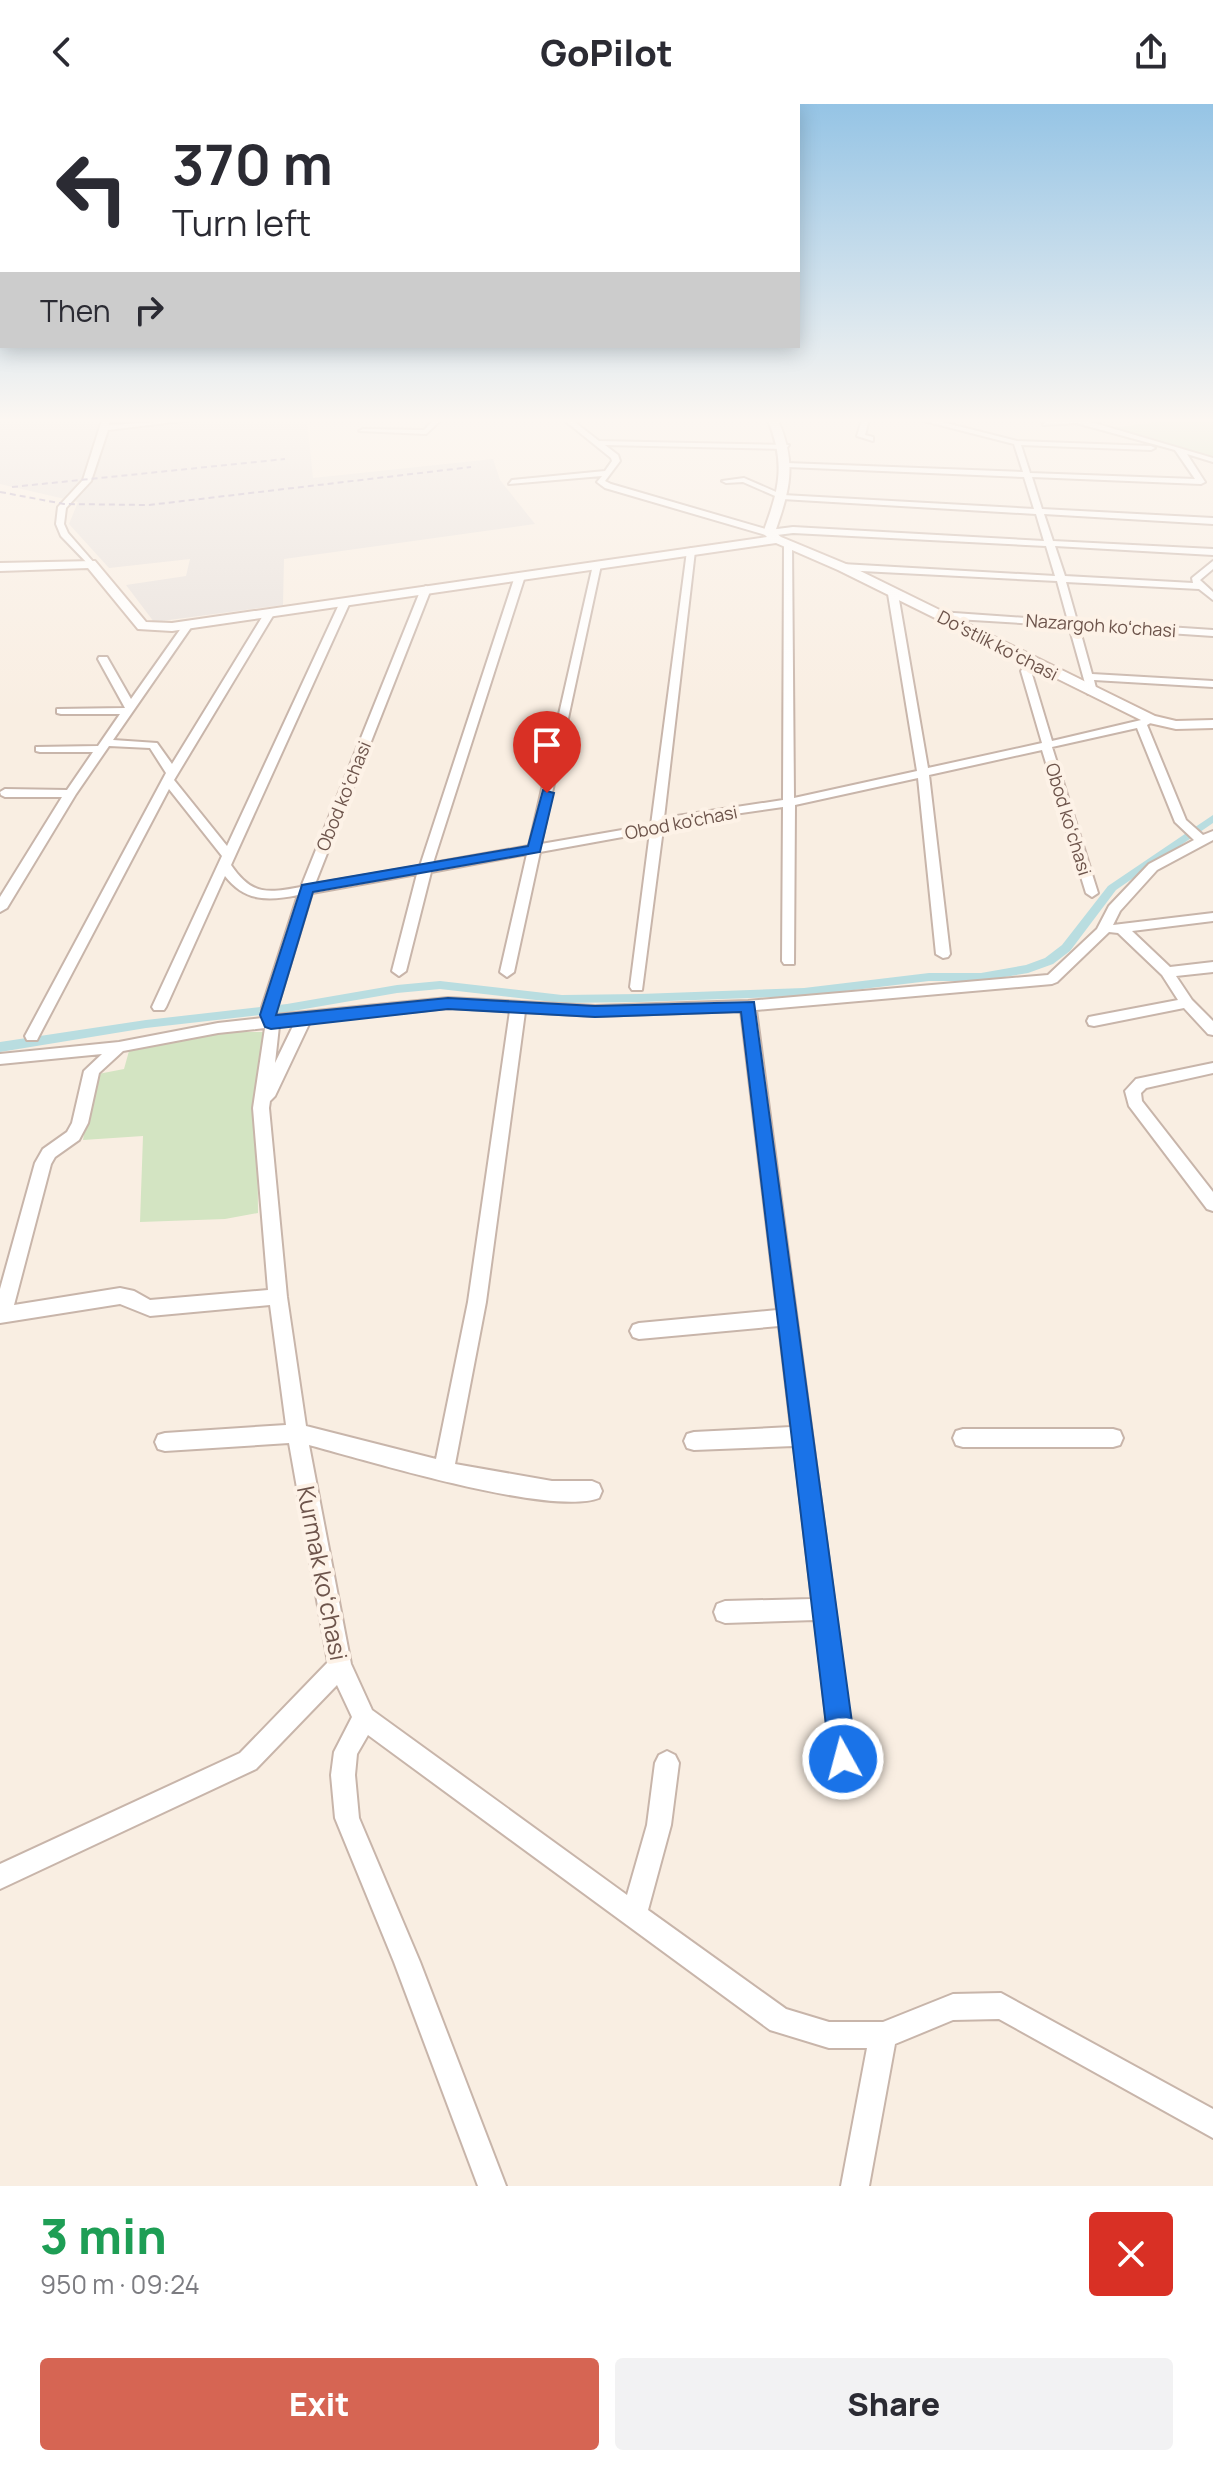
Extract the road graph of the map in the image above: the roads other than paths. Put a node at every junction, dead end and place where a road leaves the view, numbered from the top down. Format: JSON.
{"nodes":[{"id":1,"x":61,"y":517,"type":"edge"},
{"id":2,"x":706,"y":517,"type":"edge"},
{"id":3,"x":780,"y":517,"type":"edge"},
{"id":4,"x":1041,"y":517,"type":"edge"},
{"id":5,"x":1146,"y":517,"type":"edge"},
{"id":6,"x":1213,"y":521,"type":"edge"},
{"id":7,"x":778,"y":539,"type":"junction"},
{"id":8,"x":1050,"y":544,"type":"junction"},
{"id":9,"x":691,"y":551,"type":"junction"},
{"id":10,"x":1213,"y":552,"type":"edge"},
{"id":11,"x":91,"y":564,"type":"junction"},
{"id":12,"x":1213,"y":564,"type":"edge"},
{"id":13,"x":597,"y":565,"type":"junction"},
{"id":14,"x":0,"y":567,"type":"edge"},
{"id":15,"x":842,"y":567,"type":"junction"},
{"id":16,"x":520,"y":576,"type":"junction"},
{"id":17,"x":1061,"y":579,"type":"junction"},
{"id":18,"x":1200,"y":586,"type":"junction"},
{"id":19,"x":426,"y":589,"type":"junction"},
{"id":20,"x":893,"y":594,"type":"junction"},
{"id":21,"x":1213,"y":597,"type":"edge"},
{"id":22,"x":346,"y":600,"type":"junction"},
{"id":23,"x":269,"y":614,"type":"junction"},
{"id":24,"x":940,"y":615,"type":"junction"},
{"id":25,"x":1074,"y":623,"type":"junction"},
{"id":26,"x":187,"y":626,"type":"junction"},
{"id":27,"x":1213,"y":633,"type":"edge"},
{"id":28,"x":103,"y":659,"type":"dead end"},
{"id":29,"x":1032,"y":662,"type":"junction"},
{"id":30,"x":1090,"y":677,"type":"junction"},
{"id":31,"x":1213,"y":684,"type":"edge"},
{"id":32,"x":1092,"y":692,"type":"junction"},
{"id":33,"x":127,"y":709,"type":"junction"},
{"id":34,"x":61,"y":711,"type":"dead end"},
{"id":35,"x":1146,"y":721,"type":"junction"},
{"id":36,"x":1213,"y":724,"type":"edge"},
{"id":37,"x":104,"y":746,"type":"junction"},
{"id":38,"x":1047,"y":746,"type":"junction"},
{"id":39,"x":40,"y":749,"type":"dead end"},
{"id":40,"x":923,"y":774,"type":"junction"},
{"id":41,"x":170,"y":777,"type":"junction"},
{"id":42,"x":5,"y":793,"type":"dead end"},
{"id":43,"x":70,"y":794,"type":"junction"},
{"id":44,"x":789,"y":803,"type":"junction"},
{"id":45,"x":658,"y":827,"type":"junction"},
{"id":46,"x":1207,"y":838,"type":"edge"},
{"id":47,"x":535,"y":849,"type":"junction"},
{"id":48,"x":225,"y":858,"type":"junction"},
{"id":49,"x":425,"y":869,"type":"junction"},
{"id":50,"x":307,"y":889,"type":"junction"},
{"id":51,"x":1092,"y":893,"type":"dead end"},
{"id":52,"x":0,"y":908,"type":"edge"},
{"id":53,"x":1213,"y":917,"type":"edge"},
{"id":54,"x":1120,"y":927,"type":"junction"},
{"id":55,"x":1103,"y":931,"type":"junction"},
{"id":56,"x":943,"y":954,"type":"dead end"},
{"id":57,"x":789,"y":961,"type":"dead end"},
{"id":58,"x":1213,"y":967,"type":"edge"},
{"id":59,"x":399,"y":971,"type":"dead end"},
{"id":60,"x":507,"y":972,"type":"dead end"},
{"id":61,"x":1167,"y":972,"type":"junction"},
{"id":62,"x":637,"y":987,"type":"dead end"},
{"id":63,"x":1187,"y":1003,"type":"junction"},
{"id":64,"x":748,"y":1006,"type":"junction"},
{"id":65,"x":159,"y":1007,"type":"dead end"},
{"id":66,"x":518,"y":1008,"type":"junction"},
{"id":67,"x":270,"y":1015,"type":"junction"},
{"id":68,"x":304,"y":1019,"type":"junction"},
{"id":69,"x":1094,"y":1021,"type":"dead end"},
{"id":70,"x":1213,"y":1030,"type":"edge"},
{"id":71,"x":32,"y":1036,"type":"dead end"},
{"id":72,"x":119,"y":1047,"type":"junction"},
{"id":73,"x":0,"y":1059,"type":"edge"},
{"id":74,"x":1213,"y":1068,"type":"edge"},
{"id":75,"x":261,"y":1108,"type":"junction"},
{"id":76,"x":1213,"y":1204,"type":"edge"},
{"id":77,"x":278,"y":1297,"type":"junction"},
{"id":78,"x":1,"y":1315,"type":"edge"},
{"id":79,"x":787,"y":1317,"type":"junction"},
{"id":80,"x":639,"y":1331,"type":"dead end"},
{"id":81,"x":297,"y":1433,"type":"junction"},
{"id":82,"x":804,"y":1436,"type":"junction"},
{"id":83,"x":963,"y":1438,"type":"dead end"},
{"id":84,"x":1113,"y":1438,"type":"dead end"},
{"id":85,"x":694,"y":1441,"type":"dead end"},
{"id":86,"x":165,"y":1442,"type":"dead end"},
{"id":87,"x":444,"y":1471,"type":"junction"},
{"id":88,"x":592,"y":1491,"type":"dead end"},
{"id":89,"x":825,"y":1609,"type":"junction"},
{"id":90,"x":725,"y":1612,"type":"dead end"},
{"id":91,"x":340,"y":1666,"type":"junction"},
{"id":92,"x":364,"y":1718,"type":"junction"},
{"id":93,"x":843,"y":1759,"type":"dead end"},
{"id":94,"x":667,"y":1763,"type":"dead end"},
{"id":95,"x":0,"y":1877,"type":"edge"},
{"id":96,"x":634,"y":1915,"type":"junction"},
{"id":97,"x":883,"y":2035,"type":"junction"},
{"id":98,"x":1213,"y":2124,"type":"edge"},
{"id":99,"x":492,"y":2186,"type":"edge"},
{"id":100,"x":855,"y":2186,"type":"edge"}],
"edges":[{"from":1,"to":11,"type":"street"},
{"from":2,"to":7,"type":"street"},
{"from":3,"to":7,"type":"street"},
{"from":4,"to":8,"type":"street"},
{"from":5,"to":6,"type":"street"},
{"from":7,"to":8,"type":"street"},
{"from":7,"to":9,"type":"street"},
{"from":7,"to":15,"type":"street","name":"Doʻstlik koʻchasi"},
{"from":7,"to":44,"type":"street"},
{"from":8,"to":10,"type":"street"},
{"from":8,"to":17,"type":"street"},
{"from":9,"to":13,"type":"street"},
{"from":9,"to":45,"type":"street"},
{"from":11,"to":14,"type":"street"},
{"from":11,"to":26,"type":"street"},
{"from":12,"to":18,"type":"street"},
{"from":13,"to":16,"type":"street"},
{"from":13,"to":47,"type":"street"},
{"from":15,"to":17,"type":"street"},
{"from":15,"to":20,"type":"street","name":"Doʻstlik koʻchasi"},
{"from":16,"to":19,"type":"street"},
{"from":16,"to":49,"type":"street"},
{"from":17,"to":18,"type":"street"},
{"from":17,"to":25,"type":"street"},
{"from":18,"to":21,"type":"street"},
{"from":19,"to":22,"type":"street"},
{"from":19,"to":50,"type":"street","name":"Obod koʻchasi"},
{"from":20,"to":24,"type":"street","name":"Doʻstlik koʻchasi"},
{"from":20,"to":40,"type":"street"},
{"from":22,"to":23,"type":"street"},
{"from":22,"to":48,"type":"street"},
{"from":23,"to":26,"type":"street"},
{"from":23,"to":41,"type":"street"},
{"from":24,"to":25,"type":"street","name":"Nazargoh koʻchasi"},
{"from":24,"to":29,"type":"street","name":"Doʻstlik koʻchasi"},
{"from":25,"to":27,"type":"street","name":"Nazargoh koʻchasi"},
{"from":25,"to":30,"type":"street"},
{"from":26,"to":33,"type":"street"},
{"from":28,"to":33,"type":"street"},
{"from":29,"to":32,"type":"street","name":"Doʻstlik koʻchasi"},
{"from":29,"to":38,"type":"street","name":"Obod koʻchasi"},
{"from":30,"to":31,"type":"street"},
{"from":30,"to":32,"type":"street"},
{"from":32,"to":35,"type":"street","name":"Doʻstlik koʻchasi"},
{"from":33,"to":34,"type":"street"},
{"from":33,"to":37,"type":"street"},
{"from":35,"to":36,"type":"street","name":"Doʻstlik koʻchasi"},
{"from":35,"to":38,"type":"street","name":"Obod ko'chasi"},
{"from":35,"to":46,"type":"street"},
{"from":37,"to":39,"type":"street"},
{"from":37,"to":41,"type":"street"},
{"from":37,"to":43,"type":"street"},
{"from":38,"to":40,"type":"street","name":"Obod ko'chasi"},
{"from":38,"to":51,"type":"street","name":"Obod koʻchasi"},
{"from":40,"to":44,"type":"street","name":"Obod ko'chasi"},
{"from":40,"to":56,"type":"street"},
{"from":41,"to":48,"type":"street"},
{"from":41,"to":71,"type":"street"},
{"from":42,"to":43,"type":"street"},
{"from":43,"to":52,"type":"street"},
{"from":44,"to":45,"type":"street","name":"Obod ko'chasi"},
{"from":44,"to":57,"type":"street"},
{"from":45,"to":47,"type":"street","name":"Obod ko'chasi"},
{"from":45,"to":62,"type":"street"},
{"from":46,"to":55,"type":"street"},
{"from":47,"to":49,"type":"street","name":"Obod ko'chasi"},
{"from":47,"to":60,"type":"street"},
{"from":48,"to":50,"type":"street","name":"Obod ko'chasi"},
{"from":48,"to":65,"type":"street"},
{"from":49,"to":50,"type":"street","name":"Obod ko'chasi"},
{"from":49,"to":59,"type":"street"},
{"from":50,"to":67,"type":"street","name":"Obod koʻchasi"},
{"from":53,"to":54,"type":"street"},
{"from":54,"to":55,"type":"street"},
{"from":54,"to":61,"type":"street"},
{"from":55,"to":64,"type":"street"},
{"from":58,"to":61,"type":"street"},
{"from":61,"to":63,"type":"street"},
{"from":63,"to":69,"type":"street"},
{"from":63,"to":70,"type":"street"},
{"from":64,"to":66,"type":"street"},
{"from":64,"to":79,"type":"street"},
{"from":66,"to":68,"type":"street"},
{"from":66,"to":87,"type":"street"},
{"from":67,"to":68,"type":"street"},
{"from":67,"to":72,"type":"street"},
{"from":67,"to":75,"type":"street","name":"Kurmak koʻchasi"},
{"from":68,"to":75,"type":"street"},
{"from":72,"to":73,"type":"street"},
{"from":72,"to":78,"type":"street"},
{"from":74,"to":76,"type":"street"},
{"from":75,"to":77,"type":"street","name":"Kurmak koʻchasi"},
{"from":77,"to":78,"type":"street"},
{"from":77,"to":81,"type":"street","name":"Kurmak koʻchasi"},
{"from":79,"to":80,"type":"street"},
{"from":79,"to":82,"type":"street"},
{"from":81,"to":86,"type":"street"},
{"from":81,"to":87,"type":"street"},
{"from":81,"to":91,"type":"street","name":"Kurmak koʻchasi"},
{"from":82,"to":85,"type":"street"},
{"from":82,"to":89,"type":"street"},
{"from":83,"to":84,"type":"street"},
{"from":87,"to":88,"type":"street"},
{"from":89,"to":90,"type":"street"},
{"from":89,"to":93,"type":"street"},
{"from":91,"to":92,"type":"street","name":"Kurmak koʻchasi"},
{"from":91,"to":95,"type":"street"},
{"from":92,"to":96,"type":"street"},
{"from":92,"to":99,"type":"street"},
{"from":94,"to":96,"type":"street"},
{"from":96,"to":97,"type":"street"},
{"from":97,"to":98,"type":"street"},
{"from":97,"to":100,"type":"street"}]}
